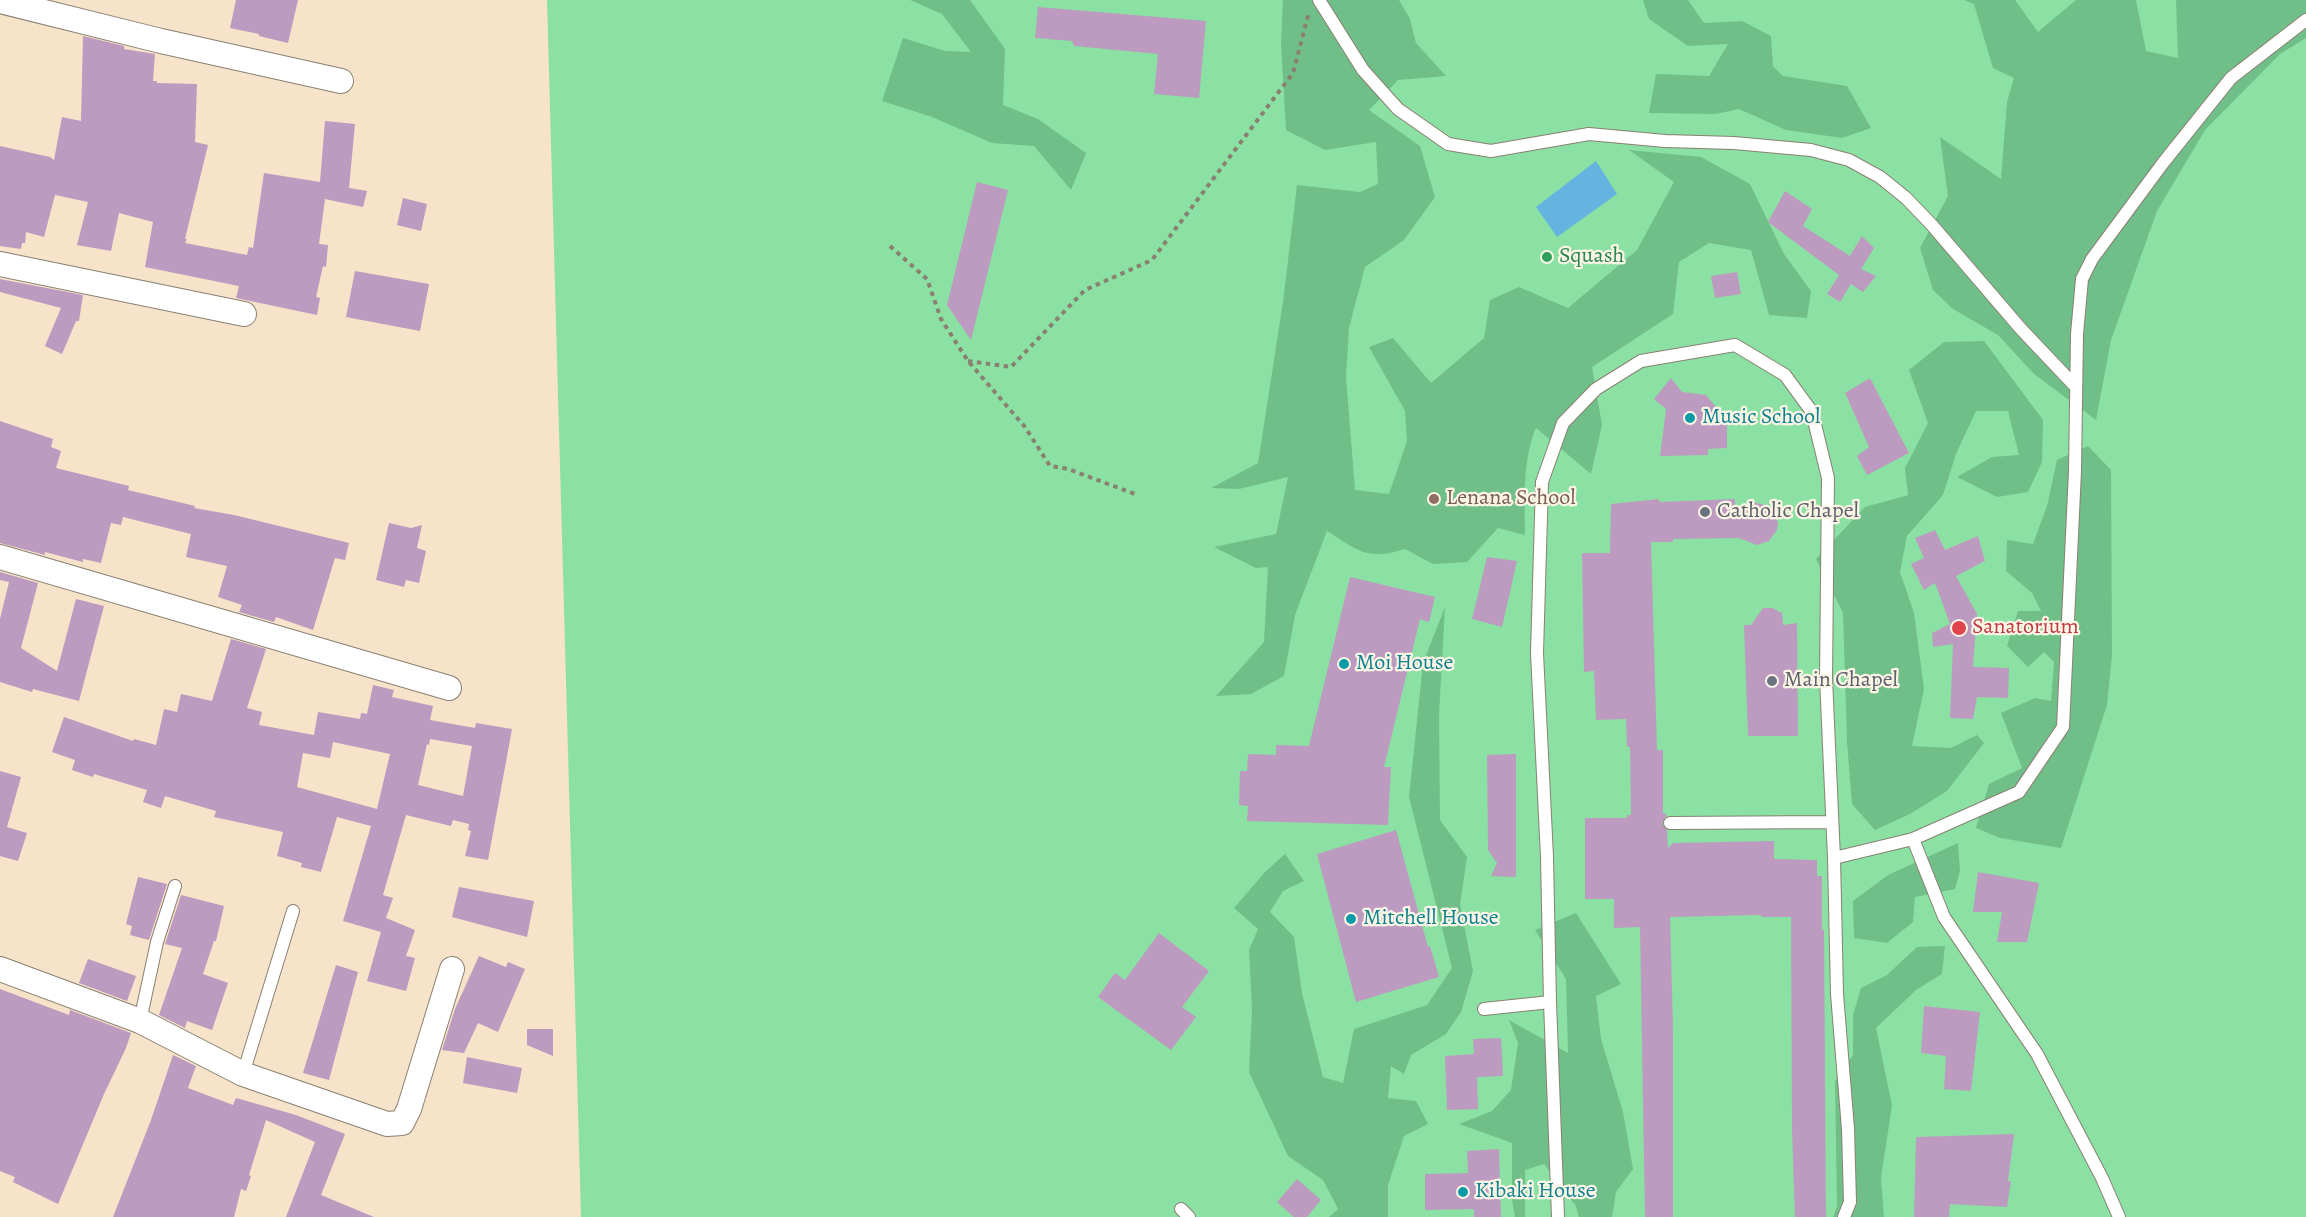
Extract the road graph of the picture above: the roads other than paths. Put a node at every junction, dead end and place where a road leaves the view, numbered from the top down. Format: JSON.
{"nodes":[{"id":1,"x":1318,"y":0,"type":"edge"},
{"id":2,"x":0,"y":1,"type":"edge"},
{"id":3,"x":2306,"y":20,"type":"edge"},
{"id":4,"x":341,"y":81,"type":"dead end"},
{"id":5,"x":0,"y":264,"type":"edge"},
{"id":6,"x":244,"y":314,"type":"dead end"},
{"id":7,"x":2076,"y":387,"type":"junction"},
{"id":8,"x":0,"y":557,"type":"edge"},
{"id":9,"x":449,"y":688,"type":"dead end"},
{"id":10,"x":1832,"y":822,"type":"junction"},
{"id":11,"x":1670,"y":823,"type":"dead end"},
{"id":12,"x":1912,"y":839,"type":"junction"},
{"id":13,"x":1834,"y":858,"type":"junction"},
{"id":14,"x":175,"y":886,"type":"dead end"},
{"id":15,"x":293,"y":911,"type":"dead end"},
{"id":16,"x":0,"y":969,"type":"edge"},
{"id":17,"x":452,"y":969,"type":"dead end"},
{"id":18,"x":1550,"y":1002,"type":"junction"},
{"id":19,"x":1484,"y":1010,"type":"dead end"},
{"id":20,"x":140,"y":1021,"type":"junction"},
{"id":21,"x":243,"y":1074,"type":"junction"},
{"id":22,"x":1557,"y":1189,"type":"junction"},
{"id":23,"x":1549,"y":1217,"type":"edge"},
{"id":24,"x":1558,"y":1217,"type":"edge"},
{"id":25,"x":1844,"y":1217,"type":"edge"},
{"id":26,"x":2119,"y":1217,"type":"edge"}],
"edges":[{"from":1,"to":7,"type":"lane"},
{"from":2,"to":4,"type":"street"},
{"from":3,"to":7,"type":"lane"},
{"from":5,"to":6,"type":"street"},
{"from":7,"to":12,"type":"lane"},
{"from":8,"to":9,"type":"street"},
{"from":10,"to":11,"type":"lane"},
{"from":10,"to":13,"type":"lane"},
{"from":10,"to":18,"type":"lane"},
{"from":12,"to":13,"type":"lane"},
{"from":12,"to":26,"type":"lane"},
{"from":13,"to":25,"type":"lane"},
{"from":14,"to":20,"type":"lane"},
{"from":15,"to":21,"type":"lane"},
{"from":16,"to":20,"type":"street"},
{"from":17,"to":21,"type":"street"},
{"from":18,"to":19,"type":"lane"},
{"from":18,"to":22,"type":"lane"},
{"from":20,"to":21,"type":"street"},
{"from":22,"to":23,"type":"lane"},
{"from":22,"to":24,"type":"lane"}]}
